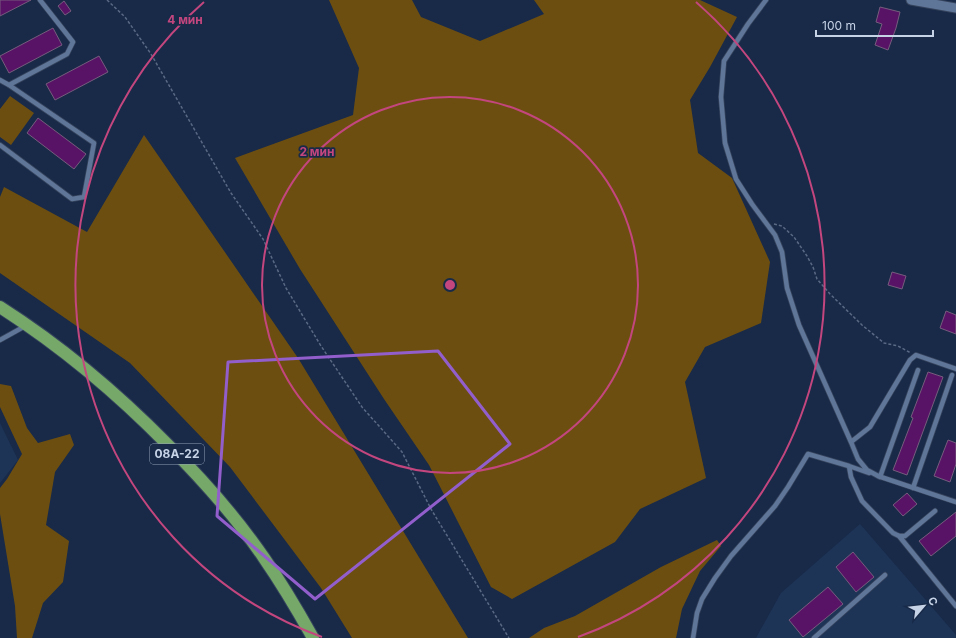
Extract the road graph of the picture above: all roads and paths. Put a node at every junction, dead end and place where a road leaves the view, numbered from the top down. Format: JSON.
{"nodes":[{"id":1,"x":40,"y":0,"type":"edge"},
{"id":2,"x":107,"y":0,"type":"edge"},
{"id":3,"x":766,"y":0,"type":"edge"},
{"id":4,"x":911,"y":0,"type":"edge"},
{"id":5,"x":956,"y":8,"type":"edge"},
{"id":6,"x":0,"y":80,"type":"edge"},
{"id":7,"x":9,"y":85,"type":"junction"},
{"id":8,"x":0,"y":146,"type":"edge"},
{"id":9,"x":766,"y":222,"type":"junction"},
{"id":10,"x":0,"y":307,"type":"edge"},
{"id":11,"x":28,"y":325,"type":"junction"},
{"id":12,"x":0,"y":340,"type":"edge"},
{"id":13,"x":916,"y":355,"type":"junction"},
{"id":14,"x":956,"y":369,"type":"edge"},
{"id":15,"x":918,"y":370,"type":"dead end"},
{"id":16,"x":952,"y":375,"type":"dead end"},
{"id":17,"x":851,"y":442,"type":"junction"},
{"id":18,"x":849,"y":466,"type":"junction"},
{"id":19,"x":880,"y":477,"type":"junction"},
{"id":20,"x":913,"y":488,"type":"junction"},
{"id":21,"x":956,"y":502,"type":"edge"},
{"id":22,"x":935,"y":511,"type":"dead end"},
{"id":23,"x":899,"y":536,"type":"junction"},
{"id":24,"x":885,"y":575,"type":"dead end"},
{"id":25,"x":956,"y":606,"type":"edge"},
{"id":26,"x":313,"y":638,"type":"edge"},
{"id":27,"x":509,"y":638,"type":"edge"},
{"id":28,"x":693,"y":638,"type":"edge"},
{"id":29,"x":814,"y":638,"type":"edge"}],
"edges":[{"from":1,"to":7,"type":"lane"},
{"from":2,"to":27,"type":"path"},
{"from":3,"to":9,"type":"lane"},
{"from":4,"to":5,"type":"street"},
{"from":6,"to":7,"type":"lane"},
{"from":7,"to":8,"type":"lane"},
{"from":9,"to":13,"type":"path"},
{"from":9,"to":17,"type":"lane"},
{"from":10,"to":11,"type":"highway","number":"08А-22"},
{"from":11,"to":12,"type":"lane"},
{"from":11,"to":26,"type":"highway","number":"08А-22"},
{"from":13,"to":14,"type":"lane"},
{"from":13,"to":17,"type":"lane"},
{"from":15,"to":19,"type":"lane"},
{"from":16,"to":20,"type":"lane"},
{"from":17,"to":19,"type":"lane"},
{"from":18,"to":19,"type":"lane"},
{"from":18,"to":23,"type":"lane"},
{"from":18,"to":28,"type":"lane"},
{"from":19,"to":20,"type":"lane"},
{"from":20,"to":21,"type":"lane"},
{"from":22,"to":23,"type":"lane"},
{"from":23,"to":25,"type":"lane"},
{"from":24,"to":29,"type":"lane"}]}
